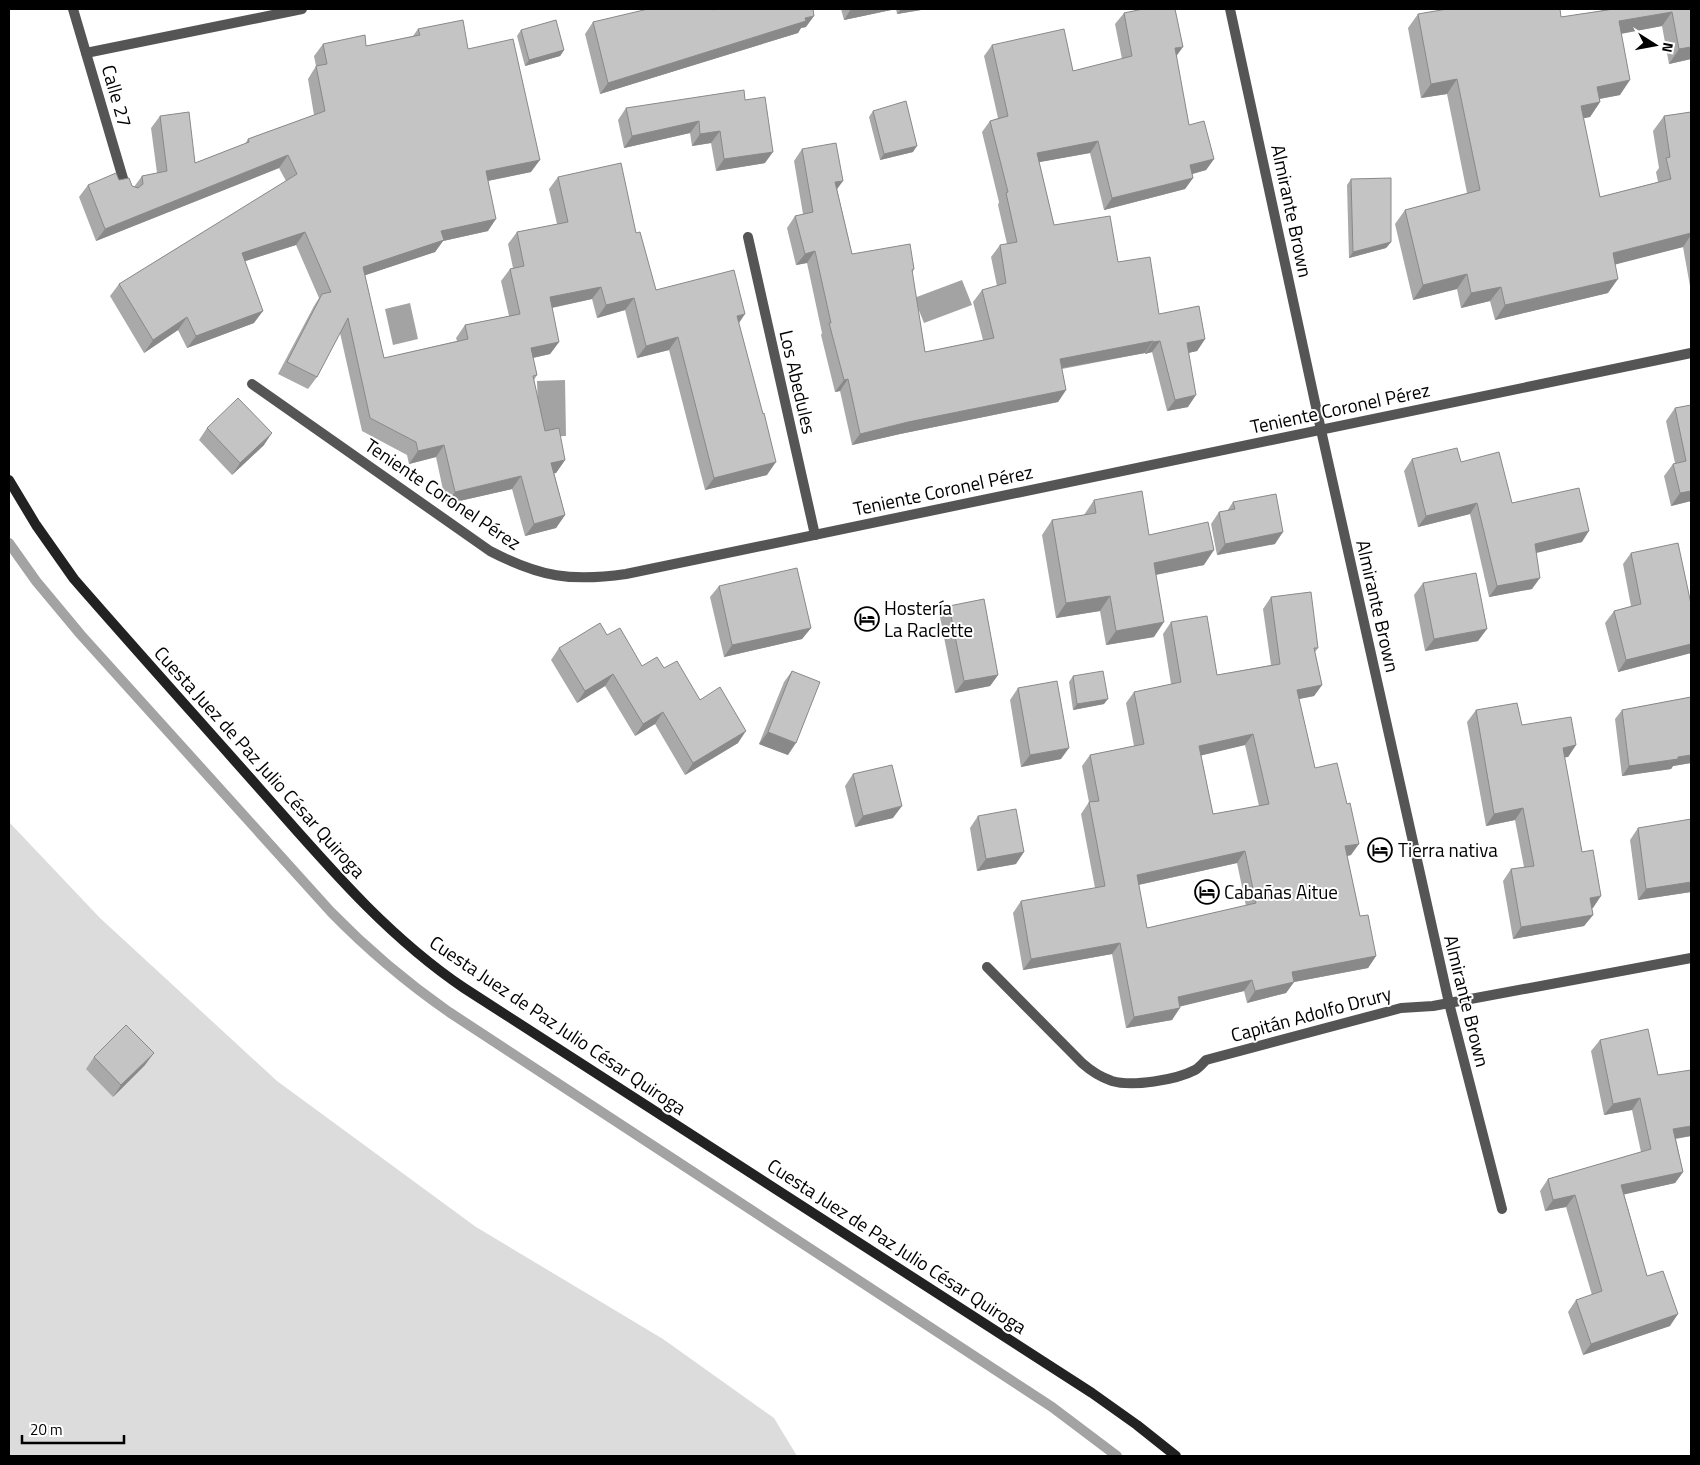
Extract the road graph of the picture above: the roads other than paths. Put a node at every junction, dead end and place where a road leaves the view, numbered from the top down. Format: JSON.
{"nodes":[{"id":1,"x":73,"y":9,"type":"edge"},
{"id":2,"x":302,"y":9,"type":"edge"},
{"id":3,"x":1230,"y":9,"type":"edge"},
{"id":4,"x":86,"y":53,"type":"junction"},
{"id":5,"x":128,"y":194,"type":"edge"},
{"id":6,"x":748,"y":237,"type":"dead end"},
{"id":7,"x":1691,"y":354,"type":"edge"},
{"id":8,"x":252,"y":384,"type":"dead end"},
{"id":9,"x":1321,"y":430,"type":"junction"},
{"id":10,"x":9,"y":480,"type":"edge"},
{"id":11,"x":815,"y":535,"type":"junction"},
{"id":12,"x":1691,"y":958,"type":"edge"},
{"id":13,"x":987,"y":967,"type":"dead end"},
{"id":14,"x":1448,"y":1003,"type":"junction"},
{"id":15,"x":1502,"y":1209,"type":"dead end"},
{"id":16,"x":1176,"y":1456,"type":"edge"}],
"edges":[{"from":1,"to":4,"type":"street","name":"Calle 27"},
{"from":2,"to":4,"type":"street"},
{"from":3,"to":9,"type":"street","name":"Almirante Brown"},
{"from":4,"to":5,"type":"street","name":"Calle 27"},
{"from":6,"to":11,"type":"street","name":"Los Abedules"},
{"from":7,"to":9,"type":"street","name":"Teniente Coronel Pérez"},
{"from":8,"to":11,"type":"street","name":"Teniente Coronel Pérez"},
{"from":9,"to":11,"type":"street","name":"Teniente Coronel Pérez"},
{"from":9,"to":14,"type":"street","name":"Almirante Brown"},
{"from":10,"to":16,"type":"street","name":"Cuesta Juez de Paz Julio César Quiroga"},
{"from":12,"to":14,"type":"street","name":"Capitán Adolfo Drury"},
{"from":13,"to":14,"type":"street","name":"Capitán Adolfo Drury"},
{"from":14,"to":15,"type":"street","name":"Almirante Brown"}]}
